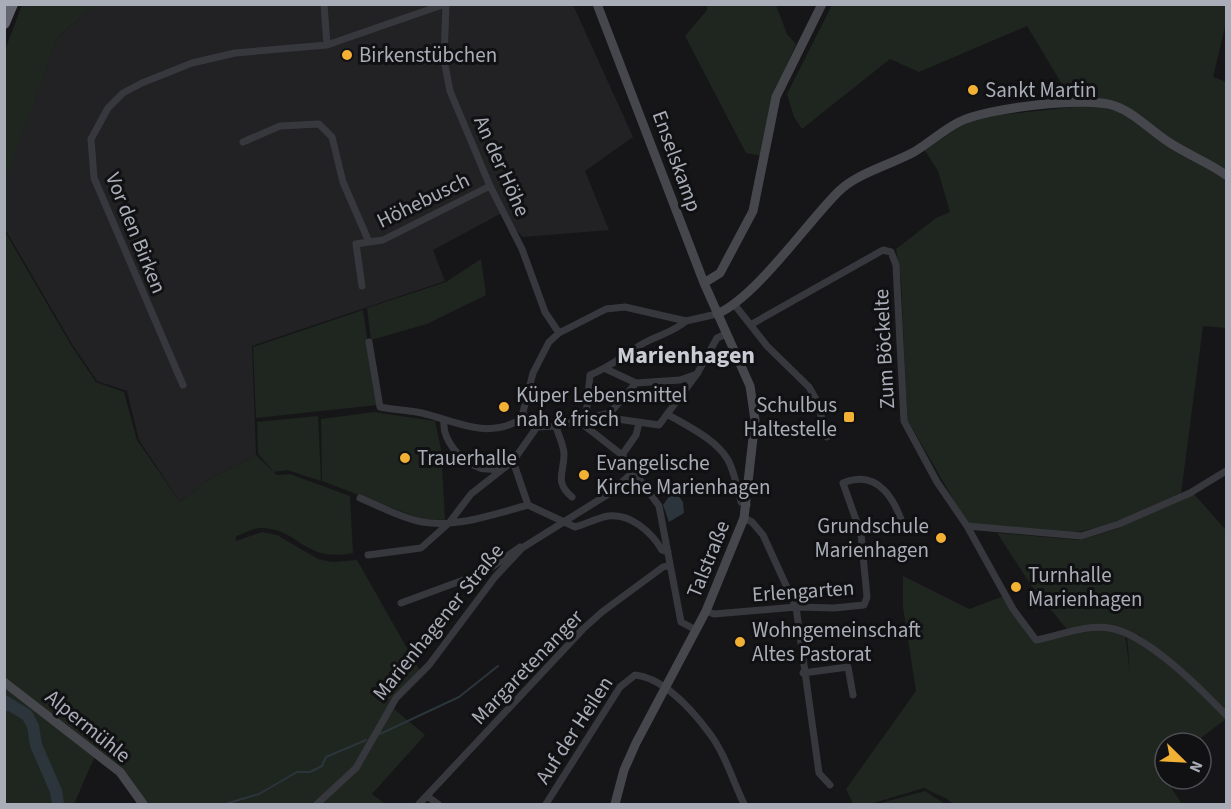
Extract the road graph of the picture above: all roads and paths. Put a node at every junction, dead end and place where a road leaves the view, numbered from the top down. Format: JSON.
{"nodes":[{"id":1,"x":12,"y":4,"type":"edge"},
{"id":2,"x":324,"y":4,"type":"edge"},
{"id":3,"x":445,"y":4,"type":"edge"},
{"id":4,"x":595,"y":4,"type":"edge"},
{"id":5,"x":822,"y":4,"type":"edge"},
{"id":6,"x":4,"y":23,"type":"edge"},
{"id":7,"x":327,"y":45,"type":"junction"},
{"id":8,"x":243,"y":142,"type":"dead end"},
{"id":9,"x":1227,"y":175,"type":"edge"},
{"id":10,"x":490,"y":186,"type":"junction"},
{"id":11,"x":369,"y":242,"type":"junction"},
{"id":12,"x":704,"y":283,"type":"junction"},
{"id":13,"x":362,"y":286,"type":"dead end"},
{"id":14,"x":734,"y":304,"type":"junction"},
{"id":15,"x":717,"y":314,"type":"junction"},
{"id":16,"x":686,"y":321,"type":"junction"},
{"id":17,"x":752,"y":324,"type":"junction"},
{"id":18,"x":560,"y":333,"type":"junction"},
{"id":19,"x":726,"y":334,"type":"junction"},
{"id":20,"x":369,"y":342,"type":"dead end"},
{"id":21,"x":606,"y":369,"type":"junction"},
{"id":22,"x":697,"y":374,"type":"junction"},
{"id":23,"x":636,"y":383,"type":"junction"},
{"id":24,"x":183,"y":384,"type":"dead end"},
{"id":25,"x":610,"y":413,"type":"junction"},
{"id":26,"x":667,"y":414,"type":"junction"},
{"id":27,"x":525,"y":417,"type":"junction"},
{"id":28,"x":584,"y":419,"type":"junction"},
{"id":29,"x":444,"y":421,"type":"junction"},
{"id":30,"x":639,"y":423,"type":"junction"},
{"id":31,"x":556,"y":426,"type":"junction"},
{"id":32,"x":537,"y":427,"type":"junction"},
{"id":33,"x":827,"y":437,"type":"dead end"},
{"id":34,"x":622,"y":454,"type":"junction"},
{"id":35,"x":513,"y":461,"type":"junction"},
{"id":36,"x":499,"y":470,"type":"junction"},
{"id":37,"x":1227,"y":471,"type":"edge"},
{"id":38,"x":633,"y":472,"type":"junction"},
{"id":39,"x":572,"y":496,"type":"dead end"},
{"id":40,"x":360,"y":498,"type":"dead end"},
{"id":41,"x":528,"y":505,"type":"junction"},
{"id":42,"x":747,"y":505,"type":"junction"},
{"id":43,"x":744,"y":518,"type":"junction"},
{"id":44,"x":566,"y":522,"type":"junction"},
{"id":45,"x":449,"y":523,"type":"junction"},
{"id":46,"x":967,"y":526,"type":"junction"},
{"id":47,"x":905,"y":531,"type":"dead end"},
{"id":48,"x":522,"y":548,"type":"junction"},
{"id":49,"x":668,"y":552,"type":"junction"},
{"id":50,"x":368,"y":555,"type":"dead end"},
{"id":51,"x":670,"y":566,"type":"junction"},
{"id":52,"x":400,"y":603,"type":"dead end"},
{"id":53,"x":796,"y":607,"type":"junction"},
{"id":54,"x":706,"y":611,"type":"junction"},
{"id":55,"x":696,"y":630,"type":"junction"},
{"id":56,"x":803,"y":673,"type":"junction"},
{"id":57,"x":4,"y":682,"type":"edge"},
{"id":58,"x":665,"y":688,"type":"junction"},
{"id":59,"x":853,"y":694,"type":"dead end"},
{"id":60,"x":1227,"y":715,"type":"edge"},
{"id":61,"x":830,"y":785,"type":"dead end"},
{"id":62,"x":427,"y":796,"type":"junction"},
{"id":63,"x":142,"y":804,"type":"edge"},
{"id":64,"x":317,"y":804,"type":"edge"},
{"id":65,"x":419,"y":804,"type":"edge"},
{"id":66,"x":438,"y":804,"type":"edge"},
{"id":67,"x":546,"y":804,"type":"edge"},
{"id":68,"x":615,"y":804,"type":"edge"},
{"id":69,"x":744,"y":804,"type":"edge"}],
"edges":[{"from":1,"to":6,"type":"highway"},
{"from":2,"to":7,"type":"street"},
{"from":3,"to":7,"type":"street","name":"Vor den Birken"},
{"from":3,"to":10,"type":"street","name":"An der Höhe"},
{"from":4,"to":12,"type":"main road","name":"Enselskamp"},
{"from":5,"to":12,"type":"main road"},
{"from":7,"to":24,"type":"street","name":"Vor den Birken"},
{"from":8,"to":11,"type":"street","name":"Höhebusch"},
{"from":9,"to":14,"type":"main road"},
{"from":10,"to":11,"type":"street","name":"Höhebusch"},
{"from":10,"to":18,"type":"street","name":"An der Höhe"},
{"from":11,"to":13,"type":"street","name":"Höhebusch"},
{"from":12,"to":15,"type":"main road","name":"Enselskamp"},
{"from":14,"to":15,"type":"main road"},
{"from":14,"to":17,"type":"street"},
{"from":15,"to":16,"type":"street"},
{"from":15,"to":19,"type":"main road","name":"Talstraße"},
{"from":16,"to":18,"type":"street"},
{"from":16,"to":21,"type":"street"},
{"from":17,"to":33,"type":"street"},
{"from":17,"to":46,"type":"street","name":"Zum Böckelte"},
{"from":18,"to":27,"type":"street"},
{"from":19,"to":22,"type":"street"},
{"from":19,"to":42,"type":"main road","name":"Talstraße"},
{"from":20,"to":29,"type":"street"},
{"from":21,"to":23,"type":"street"},
{"from":21,"to":28,"type":"street"},
{"from":22,"to":23,"type":"street"},
{"from":22,"to":26,"type":"street"},
{"from":23,"to":25,"type":"street"},
{"from":25,"to":28,"type":"street"},
{"from":25,"to":30,"type":"street"},
{"from":26,"to":30,"type":"street"},
{"from":26,"to":42,"type":"street"},
{"from":27,"to":29,"type":"street"},
{"from":27,"to":32,"type":"street"},
{"from":28,"to":31,"type":"street"},
{"from":28,"to":34,"type":"street"},
{"from":29,"to":36,"type":"street"},
{"from":30,"to":34,"type":"street"},
{"from":31,"to":32,"type":"street"},
{"from":31,"to":39,"type":"street"},
{"from":32,"to":35,"type":"street"},
{"from":34,"to":38,"type":"street"},
{"from":35,"to":36,"type":"street"},
{"from":35,"to":41,"type":"street"},
{"from":36,"to":45,"type":"street"},
{"from":37,"to":46,"type":"street"},
{"from":38,"to":44,"type":"street","name":"Marienhagener Straße"},
{"from":38,"to":49,"type":"street"},
{"from":40,"to":45,"type":"street"},
{"from":41,"to":44,"type":"street"},
{"from":41,"to":45,"type":"street"},
{"from":42,"to":43,"type":"main road","name":"Talstraße"},
{"from":43,"to":53,"type":"street"},
{"from":43,"to":54,"type":"main road","name":"Talstraße"},
{"from":44,"to":48,"type":"street","name":"Marienhagener Straße"},
{"from":44,"to":49,"type":"street"},
{"from":45,"to":50,"type":"street"},
{"from":46,"to":60,"type":"street","name":"Zum Böckelte"},
{"from":47,"to":53,"type":"street","name":"Erlengarten"},
{"from":48,"to":52,"type":"street","name":"Marienhagener Straße"},
{"from":48,"to":64,"type":"street","name":"Marienhagener Straße"},
{"from":49,"to":51,"type":"street"},
{"from":51,"to":55,"type":"street"},
{"from":51,"to":62,"type":"street","name":"Margaretenanger"},
{"from":53,"to":54,"type":"street","name":"Erlengarten"},
{"from":53,"to":56,"type":"street"},
{"from":54,"to":55,"type":"main road","name":"Talstraße"},
{"from":55,"to":58,"type":"main road","name":"Talstraße"},
{"from":56,"to":59,"type":"street"},
{"from":56,"to":61,"type":"street"},
{"from":57,"to":63,"type":"main road","name":"Alpermühle"},
{"from":58,"to":67,"type":"street","name":"Auf der Heilen"},
{"from":58,"to":68,"type":"main road","name":"Talstraße"},
{"from":58,"to":69,"type":"street"},
{"from":62,"to":65,"type":"street","name":"Margaretenanger"},
{"from":62,"to":66,"type":"street"}]}
